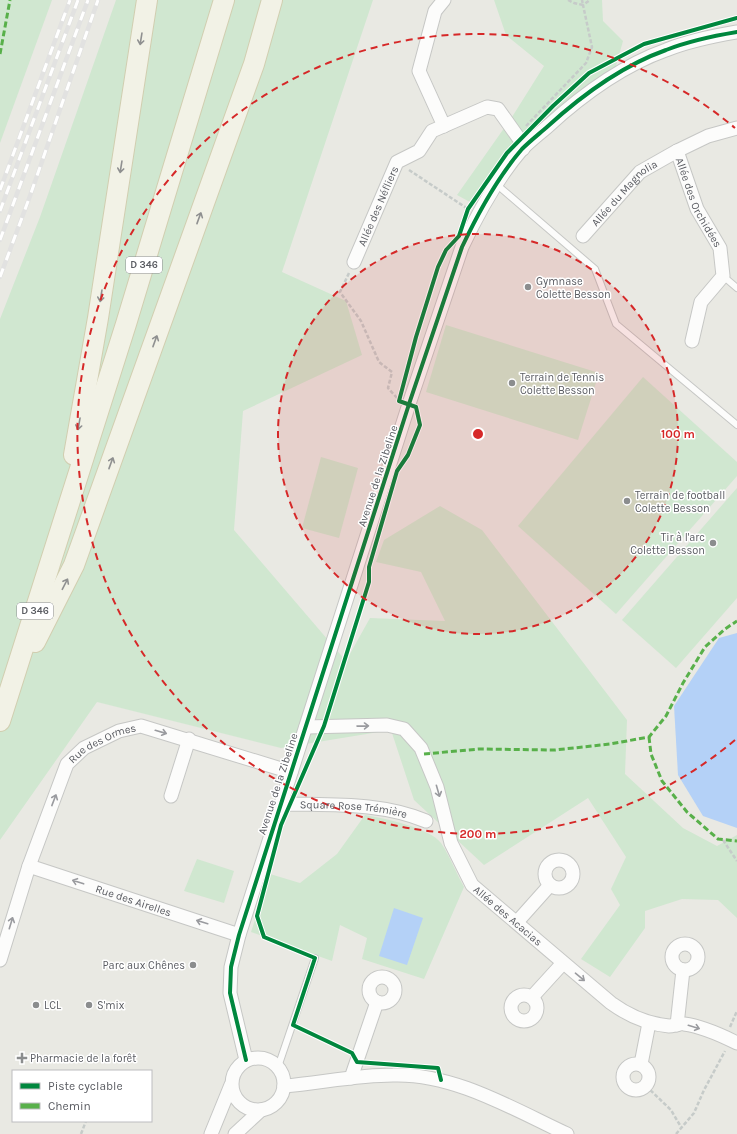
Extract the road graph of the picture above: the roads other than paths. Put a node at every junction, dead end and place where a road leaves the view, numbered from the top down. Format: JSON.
{"nodes":[{"id":1,"x":146,"y":0,"type":"edge"},
{"id":2,"x":224,"y":0,"type":"edge"},
{"id":3,"x":272,"y":0,"type":"edge"},
{"id":4,"x":444,"y":0,"type":"edge"},
{"id":5,"x":737,"y":32,"type":"edge"},
{"id":6,"x":444,"y":126,"type":"junction"},
{"id":7,"x":737,"y":128,"type":"edge"},
{"id":8,"x":520,"y":142,"type":"junction"},
{"id":9,"x":677,"y":151,"type":"junction"},
{"id":10,"x":496,"y":184,"type":"junction"},
{"id":11,"x":582,"y":236,"type":"dead end"},
{"id":12,"x":354,"y":262,"type":"road end"},
{"id":13,"x":723,"y":276,"type":"junction"},
{"id":14,"x":737,"y":288,"type":"edge"},
{"id":15,"x":692,"y":341,"type":"dead end"},
{"id":16,"x":737,"y":425,"type":"edge"},
{"id":17,"x":62,"y":528,"type":"junction"},
{"id":18,"x":9,"y":694,"type":"junction"},
{"id":19,"x":0,"y":721,"type":"edge"},
{"id":20,"x":306,"y":727,"type":"junction"},
{"id":21,"x":189,"y":740,"type":"junction"},
{"id":22,"x":291,"y":772,"type":"junction"},
{"id":23,"x":171,"y":796,"type":"dead end"},
{"id":24,"x":280,"y":806,"type":"junction"},
{"id":25,"x":426,"y":821,"type":"dead end"},
{"id":26,"x":29,"y":866,"type":"junction"},
{"id":27,"x":550,"y":885,"type":"dead end"},
{"id":28,"x":516,"y":922,"type":"junction"},
{"id":29,"x":239,"y":935,"type":"junction"},
{"id":30,"x":315,"y":958,"type":"dead end"},
{"id":31,"x":0,"y":960,"type":"edge"},
{"id":32,"x":563,"y":963,"type":"junction"},
{"id":33,"x":684,"y":970,"type":"dead end"},
{"id":34,"x":532,"y":997,"type":"dead end"},
{"id":35,"x":377,"y":1002,"type":"dead end"},
{"id":36,"x":649,"y":1023,"type":"junction"},
{"id":37,"x":677,"y":1025,"type":"junction"},
{"id":38,"x":731,"y":1040,"type":"edge"},
{"id":39,"x":246,"y":1060,"type":"junction"},
{"id":40,"x":641,"y":1064,"type":"junction"},
{"id":41,"x":278,"y":1067,"type":"junction"},
{"id":42,"x":351,"y":1078,"type":"junction"},
{"id":43,"x":231,"y":1085,"type":"junction"},
{"id":44,"x":284,"y":1086,"type":"junction"},
{"id":45,"x":261,"y":1110,"type":"junction"},
{"id":46,"x":211,"y":1134,"type":"edge"},
{"id":47,"x":235,"y":1134,"type":"edge"},
{"id":48,"x":567,"y":1134,"type":"edge"}],
"edges":[{"from":1,"to":17,"type":"main road","one_way":true},
{"from":2,"to":17,"type":"main road","number":"D 346"},
{"from":18,"to":3,"type":"main road","one_way":true},
{"from":4,"to":6,"type":"street"},
{"from":5,"to":8,"type":"street","name":"Avenue de la Zibeline"},
{"from":6,"to":8,"type":"street","name":"Allée des Néfliers"},
{"from":6,"to":12,"type":"street","name":"Allée des Néfliers"},
{"from":7,"to":9,"type":"street","name":"Allée du Magnolia"},
{"from":8,"to":10,"type":"street","name":"Avenue de la Zibeline"},
{"from":9,"to":11,"type":"street","name":"Allée du Magnolia"},
{"from":9,"to":13,"type":"street","name":"Allée des Orchidées"},
{"from":10,"to":16,"type":"lane"},
{"from":10,"to":20,"type":"street","name":"Avenue de la Zibeline"},
{"from":13,"to":14,"type":"lane"},
{"from":13,"to":15,"type":"street"},
{"from":17,"to":18,"type":"main road","number":"D 346"},
{"from":18,"to":19,"type":"main road","number":"D 346"},
{"from":20,"to":22,"type":"street","name":"Avenue de la Zibeline"},
{"from":20,"to":28,"type":"street","name":"Allée des Acacias","one_way":true},
{"from":21,"to":22,"type":"street","name":"Rue des Ormes"},
{"from":21,"to":23,"type":"street"},
{"from":26,"to":21,"type":"street","name":"Rue des Ormes","one_way":true},
{"from":22,"to":24,"type":"street","name":"Avenue de la Zibeline"},
{"from":24,"to":25,"type":"street","name":"Square Rose Trémière"},
{"from":24,"to":29,"type":"street","name":"Avenue de la Zibeline"},
{"from":29,"to":26,"type":"street","name":"Rue des Airelles","one_way":true},
{"from":31,"to":26,"type":"street","name":"Rue des Ormes","one_way":true},
{"from":27,"to":28,"type":"street"},
{"from":28,"to":32,"type":"street","name":"Allée des Acacias"},
{"from":29,"to":39,"type":"street","name":"Avenue de la Zibeline"},
{"from":30,"to":41,"type":"lane"},
{"from":32,"to":34,"type":"street"},
{"from":32,"to":36,"type":"street","name":"Allée des Acacias","one_way":true},
{"from":33,"to":37,"type":"street"},
{"from":35,"to":42,"type":"street"},
{"from":36,"to":37,"type":"street","name":"Allée des Acacias"},
{"from":36,"to":40,"type":"street"},
{"from":37,"to":38,"type":"street","name":"Allée des Acacias","one_way":true},
{"from":39,"to":41,"type":"street"},
{"from":39,"to":43,"type":"street"},
{"from":40,"to":40,"type":"street"},
{"from":41,"to":44,"type":"street"},
{"from":42,"to":44,"type":"street"},
{"from":42,"to":48,"type":"street"},
{"from":43,"to":45,"type":"street"},
{"from":43,"to":46,"type":"street"},
{"from":44,"to":45,"type":"street"},
{"from":45,"to":47,"type":"street"}]}
